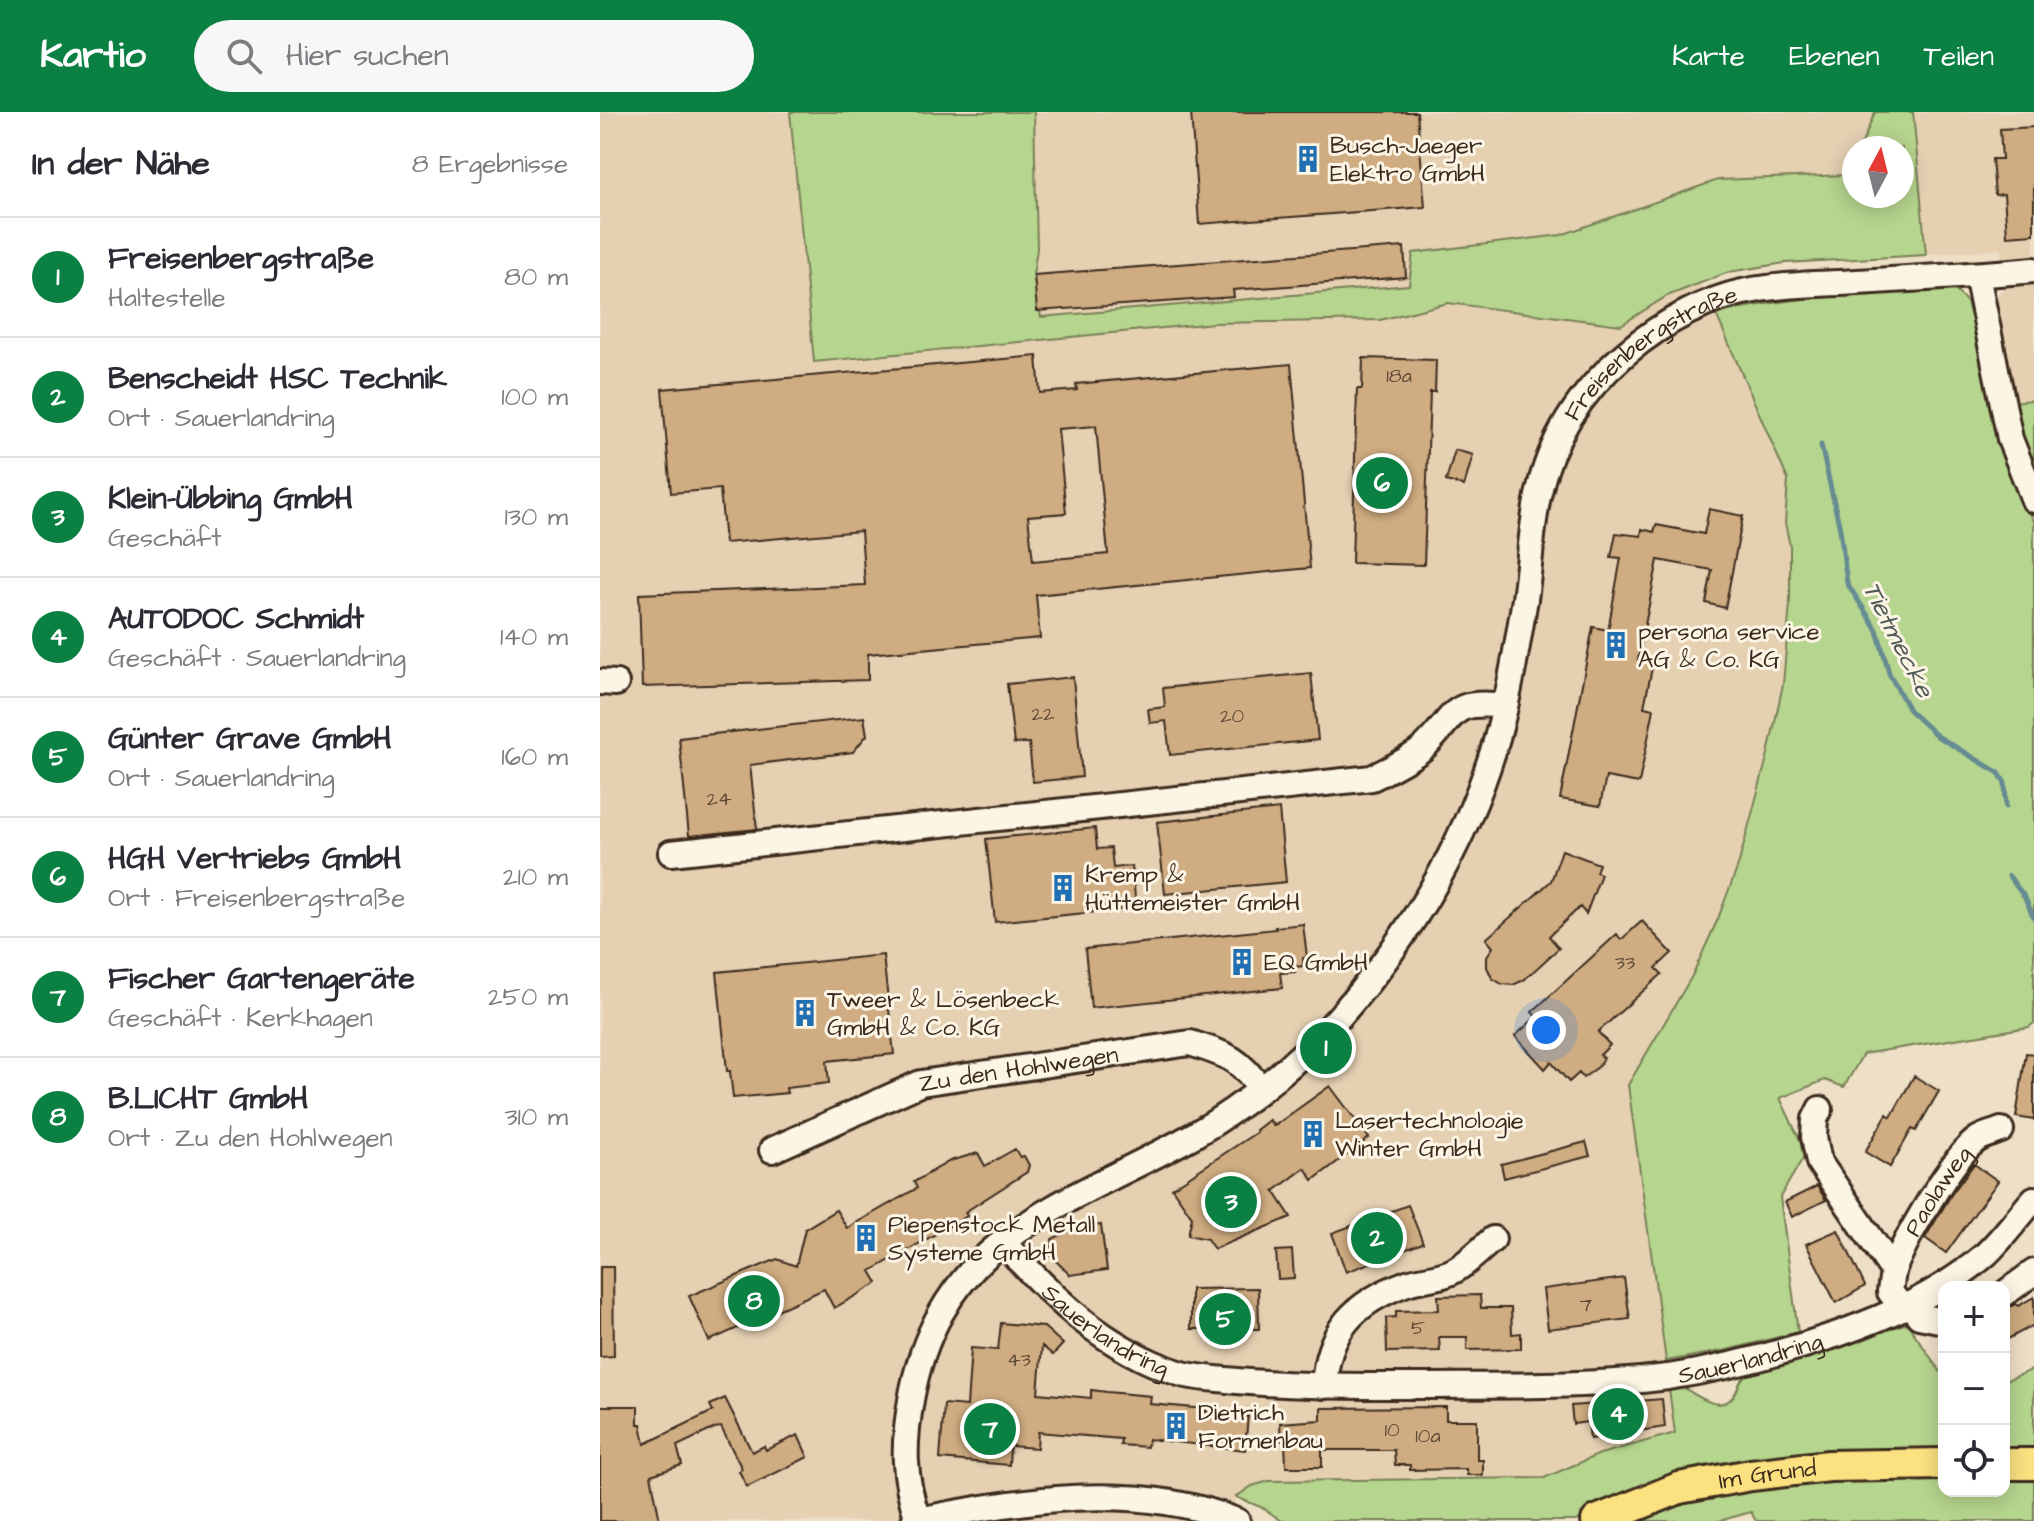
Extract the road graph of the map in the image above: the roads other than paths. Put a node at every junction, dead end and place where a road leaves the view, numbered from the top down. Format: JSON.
{"nodes":[{"id":1,"x":2034,"y":270,"type":"edge"},
{"id":2,"x":1977,"y":275,"type":"junction"},
{"id":3,"x":2034,"y":500,"type":"edge"},
{"id":4,"x":1505,"y":706,"type":"junction"},
{"id":5,"x":671,"y":853,"type":"dead end"},
{"id":6,"x":1261,"y":1089,"type":"junction"},
{"id":7,"x":1820,"y":1109,"type":"dead end"},
{"id":8,"x":2001,"y":1130,"type":"dead end"},
{"id":9,"x":772,"y":1150,"type":"dead end"},
{"id":10,"x":2034,"y":1199,"type":"edge"},
{"id":11,"x":1493,"y":1239,"type":"dead end"},
{"id":12,"x":1002,"y":1241,"type":"junction"},
{"id":13,"x":1893,"y":1271,"type":"junction"},
{"id":14,"x":2034,"y":1272,"type":"edge"},
{"id":15,"x":2010,"y":1290,"type":"edge"},
{"id":16,"x":1907,"y":1306,"type":"junction"},
{"id":17,"x":1938,"y":1320,"type":"edge"},
{"id":18,"x":1324,"y":1386,"type":"junction"},
{"id":19,"x":1938,"y":1464,"type":"edge"},
{"id":20,"x":2010,"y":1464,"type":"edge"},
{"id":21,"x":2034,"y":1464,"type":"edge"},
{"id":22,"x":916,"y":1521,"type":"edge"},
{"id":23,"x":1237,"y":1521,"type":"edge"},
{"id":24,"x":1597,"y":1521,"type":"edge"}],
"edges":[{"from":1,"to":2,"type":"street","name":"Freisenbergstraße"},
{"from":2,"to":3,"type":"street"},
{"from":2,"to":4,"type":"street","name":"Freisenbergstraße"},
{"from":4,"to":5,"type":"street"},
{"from":4,"to":6,"type":"street","name":"Freisenbergstraße"},
{"from":6,"to":9,"type":"street","name":"Zu den Hohlwegen"},
{"from":6,"to":12,"type":"street","name":"Freisenbergstraße"},
{"from":7,"to":13,"type":"street"},
{"from":8,"to":13,"type":"street","name":"Paolaweg"},
{"from":10,"to":16,"type":"street","name":"Sauerlandring"},
{"from":11,"to":18,"type":"street"},
{"from":12,"to":18,"type":"street","name":"Sauerlandring"},
{"from":12,"to":22,"type":"street","name":"Freisenbergstraße"},
{"from":13,"to":16,"type":"street"},
{"from":14,"to":15,"type":"street"},
{"from":16,"to":17,"type":"street"},
{"from":16,"to":18,"type":"street","name":"Sauerlandring"},
{"from":19,"to":24,"type":"main road","name":"Im Grund"},
{"from":20,"to":21,"type":"main road"},
{"from":22,"to":23,"type":"street"}]}
